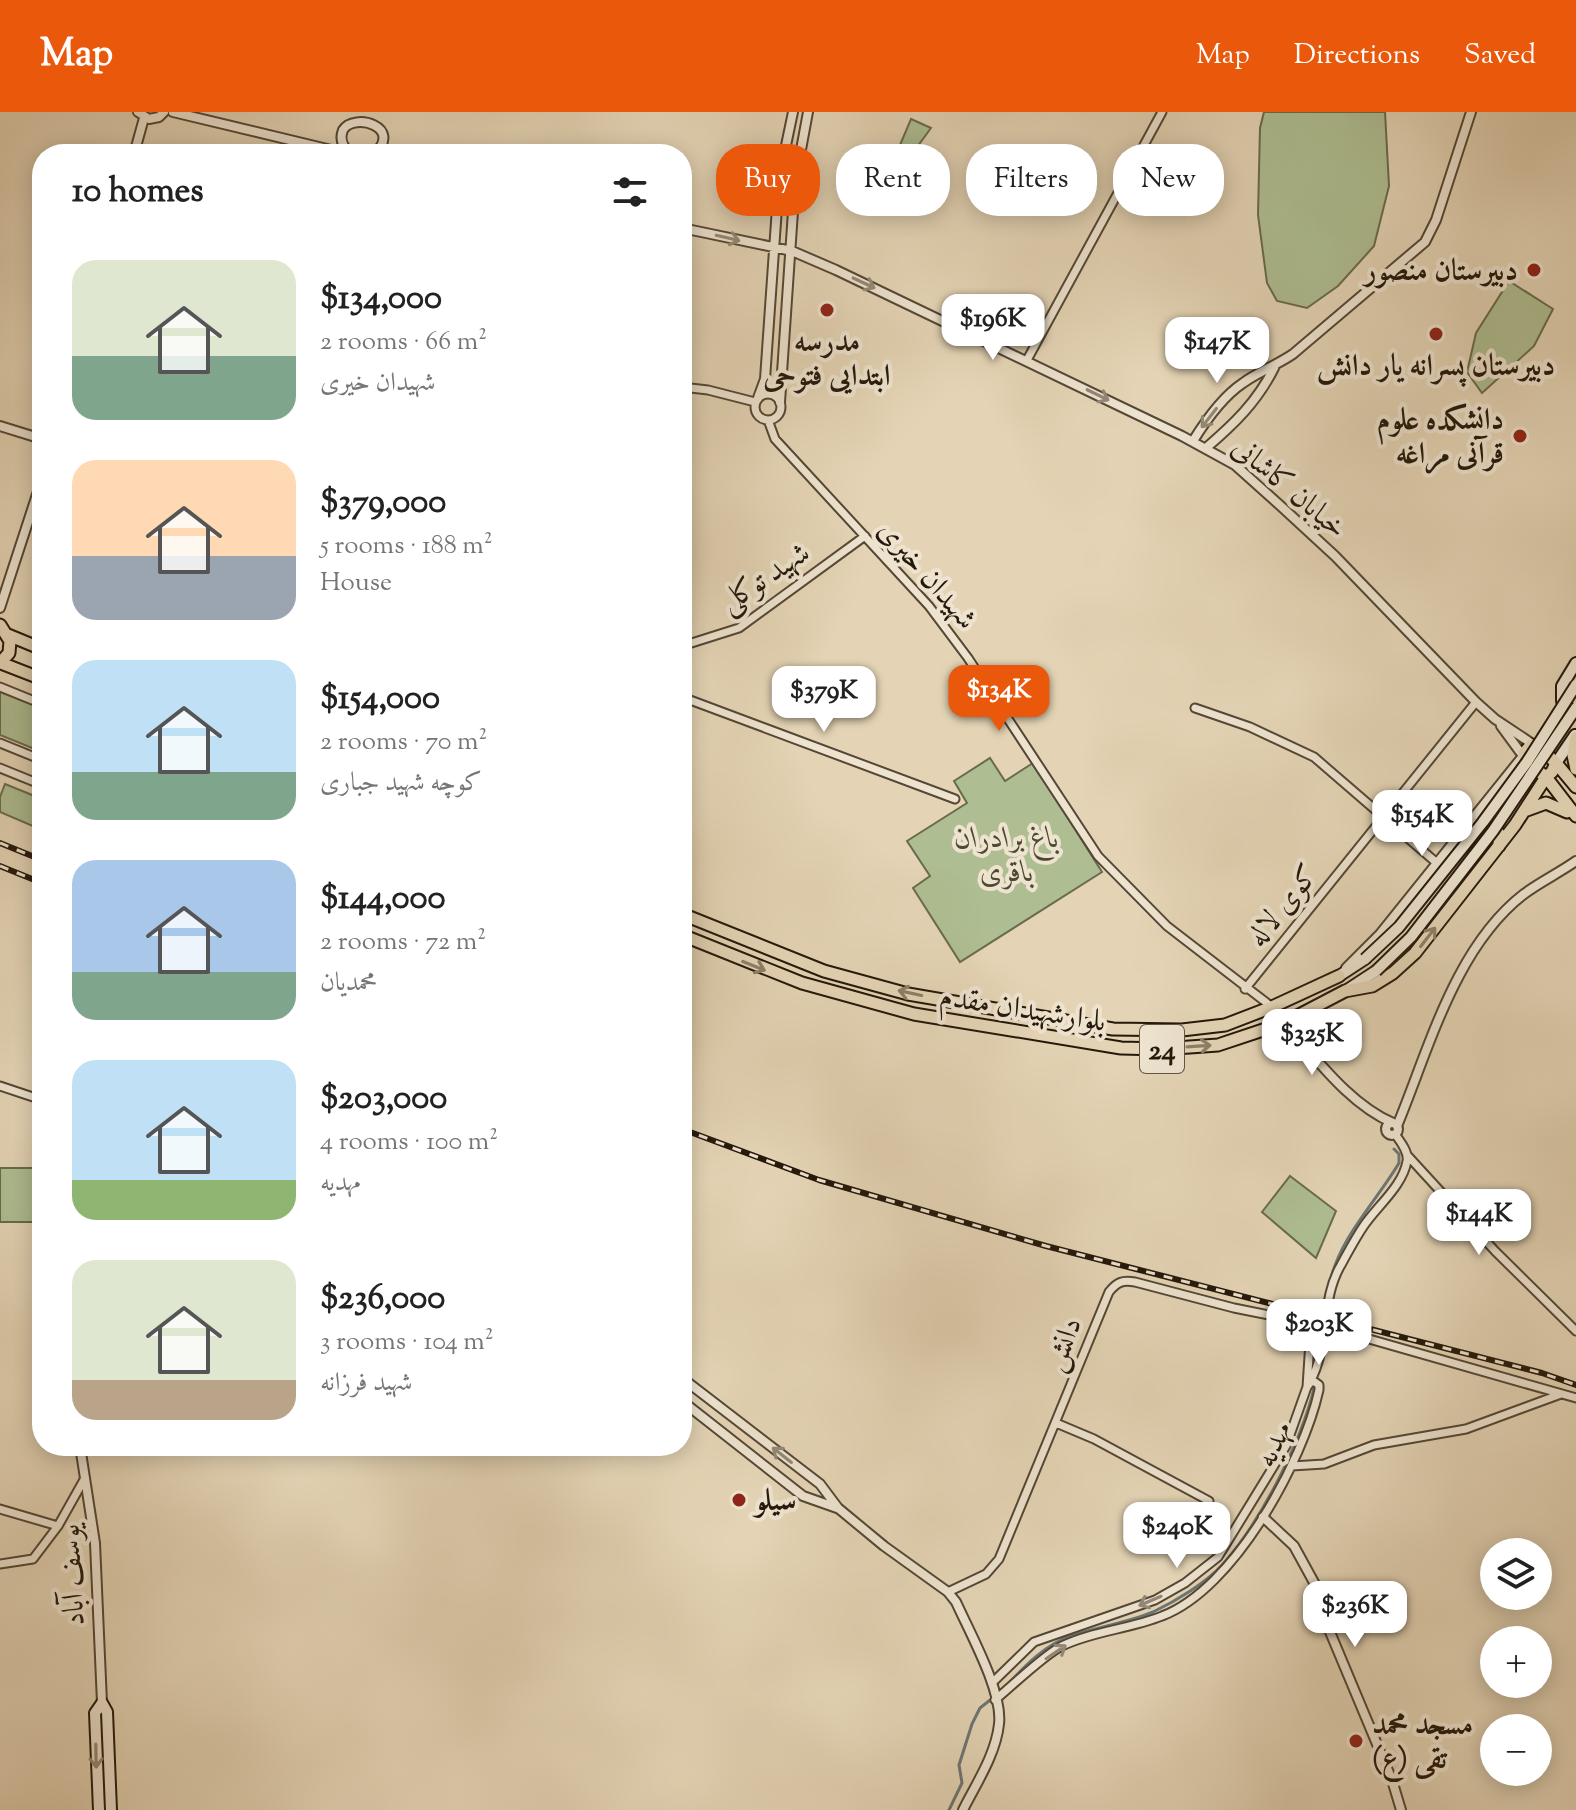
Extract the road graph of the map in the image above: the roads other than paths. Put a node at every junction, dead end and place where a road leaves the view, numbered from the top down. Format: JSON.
{"nodes":[{"id":1,"x":164,"y":112,"type":"edge"},
{"id":2,"x":173,"y":112,"type":"edge"},
{"id":3,"x":353,"y":112,"type":"edge"},
{"id":4,"x":793,"y":112,"type":"edge"},
{"id":5,"x":808,"y":112,"type":"edge"},
{"id":6,"x":1162,"y":112,"type":"edge"},
{"id":7,"x":1471,"y":112,"type":"edge"},
{"id":8,"x":141,"y":115,"type":"edge"},
{"id":9,"x":347,"y":122,"type":"junction"},
{"id":10,"x":136,"y":144,"type":"edge"},
{"id":11,"x":308,"y":144,"type":"edge"},
{"id":12,"x":343,"y":144,"type":"edge"},
{"id":13,"x":381,"y":144,"type":"edge"},
{"id":14,"x":786,"y":144,"type":"edge"},
{"id":15,"x":802,"y":144,"type":"edge"},
{"id":16,"x":776,"y":216,"type":"edge"},
{"id":17,"x":794,"y":216,"type":"edge"},
{"id":18,"x":692,"y":230,"type":"edge"},
{"id":19,"x":774,"y":248,"type":"junction"},
{"id":20,"x":792,"y":251,"type":"junction"},
{"id":21,"x":1027,"y":360,"type":"junction"},
{"id":22,"x":1274,"y":367,"type":"junction"},
{"id":23,"x":692,"y":388,"type":"edge"},
{"id":24,"x":756,"y":400,"type":"junction"},
{"id":25,"x":780,"y":402,"type":"junction"},
{"id":26,"x":768,"y":420,"type":"junction"},
{"id":27,"x":0,"y":426,"type":"edge"},
{"id":28,"x":32,"y":436,"type":"edge"},
{"id":29,"x":1193,"y":441,"type":"junction"},
{"id":30,"x":1206,"y":448,"type":"junction"},
{"id":31,"x":32,"y":510,"type":"edge"},
{"id":32,"x":865,"y":536,"type":"junction"},
{"id":33,"x":0,"y":608,"type":"edge"},
{"id":34,"x":0,"y":625,"type":"edge"},
{"id":35,"x":8,"y":635,"type":"junction"},
{"id":36,"x":692,"y":643,"type":"edge"},
{"id":37,"x":32,"y":645,"type":"edge"},
{"id":38,"x":0,"y":663,"type":"edge"},
{"id":39,"x":1576,"y":663,"type":"edge"},
{"id":40,"x":32,"y":675,"type":"edge"},
{"id":41,"x":1576,"y":685,"type":"edge"},
{"id":42,"x":0,"y":687,"type":"edge"},
{"id":43,"x":32,"y":700,"type":"edge"},
{"id":44,"x":692,"y":701,"type":"edge"},
{"id":45,"x":1476,"y":702,"type":"junction"},
{"id":46,"x":1195,"y":708,"type":"dead end"},
{"id":47,"x":1576,"y":710,"type":"edge"},
{"id":48,"x":1495,"y":719,"type":"junction"},
{"id":49,"x":1576,"y":736,"type":"edge"},
{"id":50,"x":0,"y":743,"type":"edge"},
{"id":51,"x":1534,"y":745,"type":"junction"},
{"id":52,"x":32,"y":756,"type":"edge"},
{"id":53,"x":1523,"y":756,"type":"junction"},
{"id":54,"x":1556,"y":763,"type":"junction"},
{"id":55,"x":0,"y":768,"type":"edge"},
{"id":56,"x":1576,"y":769,"type":"edge"},
{"id":57,"x":1546,"y":777,"type":"junction"},
{"id":58,"x":32,"y":781,"type":"edge"},
{"id":59,"x":1576,"y":789,"type":"edge"},
{"id":60,"x":955,"y":799,"type":"dead end"},
{"id":61,"x":1565,"y":805,"type":"junction"},
{"id":62,"x":1527,"y":810,"type":"junction"},
{"id":63,"x":1576,"y":817,"type":"edge"},
{"id":64,"x":1383,"y":818,"type":"junction"},
{"id":65,"x":1483,"y":822,"type":"junction"},
{"id":66,"x":1469,"y":825,"type":"junction"},
{"id":67,"x":1499,"y":846,"type":"junction"},
{"id":68,"x":1576,"y":861,"type":"edge"},
{"id":69,"x":1438,"y":864,"type":"junction"},
{"id":70,"x":692,"y":918,"type":"edge"},
{"id":71,"x":692,"y":939,"type":"edge"},
{"id":72,"x":1339,"y":976,"type":"junction"},
{"id":73,"x":1245,"y":989,"type":"junction"},
{"id":74,"x":1345,"y":991,"type":"junction"},
{"id":75,"x":1272,"y":1007,"type":"junction"},
{"id":76,"x":1284,"y":1023,"type":"junction"},
{"id":77,"x":0,"y":1086,"type":"edge"},
{"id":78,"x":32,"y":1097,"type":"edge"},
{"id":79,"x":1393,"y":1128,"type":"junction"},
{"id":80,"x":1408,"y":1156,"type":"junction"},
{"id":81,"x":1300,"y":1321,"type":"junction"},
{"id":82,"x":1576,"y":1331,"type":"edge"},
{"id":83,"x":1308,"y":1385,"type":"junction"},
{"id":84,"x":692,"y":1386,"type":"edge"},
{"id":85,"x":1561,"y":1394,"type":"junction"},
{"id":86,"x":1576,"y":1398,"type":"edge"},
{"id":87,"x":692,"y":1409,"type":"edge"},
{"id":88,"x":1056,"y":1423,"type":"junction"},
{"id":89,"x":82,"y":1456,"type":"edge"},
{"id":90,"x":1292,"y":1466,"type":"junction"},
{"id":91,"x":85,"y":1478,"type":"junction"},
{"id":92,"x":1209,"y":1501,"type":"dead end"},
{"id":93,"x":1249,"y":1507,"type":"junction"},
{"id":94,"x":838,"y":1508,"type":"junction"},
{"id":95,"x":0,"y":1509,"type":"edge"},
{"id":96,"x":1263,"y":1517,"type":"junction"},
{"id":97,"x":58,"y":1526,"type":"junction"},
{"id":98,"x":0,"y":1564,"type":"edge"},
{"id":99,"x":948,"y":1592,"type":"junction"},
{"id":100,"x":992,"y":1683,"type":"junction"},
{"id":101,"x":995,"y":1698,"type":"junction"},
{"id":102,"x":102,"y":1703,"type":"junction"},
{"id":103,"x":99,"y":1810,"type":"edge"},
{"id":104,"x":111,"y":1810,"type":"edge"},
{"id":105,"x":963,"y":1810,"type":"edge"},
{"id":106,"x":1401,"y":1810,"type":"edge"}],
"edges":[{"from":1,"to":8,"type":"street"},
{"from":2,"to":11,"type":"street"},
{"from":3,"to":9,"type":"street"},
{"from":4,"to":14,"type":"street"},
{"from":5,"to":15,"type":"street"},
{"from":6,"to":21,"type":"street"},
{"from":7,"to":22,"type":"street"},
{"from":8,"to":10,"type":"street"},
{"from":9,"to":12,"type":"street"},
{"from":9,"to":13,"type":"street"},
{"from":16,"to":19,"type":"street"},
{"from":17,"to":20,"type":"street"},
{"from":18,"to":19,"type":"street","one_way":true},
{"from":19,"to":20,"type":"street","name":"خیابان کاشانی"},
{"from":19,"to":24,"type":"street"},
{"from":20,"to":21,"type":"street","name":"خیابان کاشانی","one_way":true},
{"from":20,"to":25,"type":"street"},
{"from":21,"to":29,"type":"street","name":"خیابان کاشانی","one_way":true},
{"from":22,"to":29,"type":"street","one_way":true},
{"from":22,"to":30,"type":"street"},
{"from":23,"to":24,"type":"street"},
{"from":24,"to":25,"type":"street"},
{"from":24,"to":26,"type":"street"},
{"from":25,"to":26,"type":"street"},
{"from":26,"to":32,"type":"street","name":"شهیدان خیری"},
{"from":27,"to":28,"type":"street"},
{"from":29,"to":30,"type":"street","name":"خیابان کاشانی"},
{"from":30,"to":45,"type":"street","name":"خیابان کاشانی"},
{"from":31,"to":33,"type":"street"},
{"from":32,"to":36,"type":"street","name":"شهید توکلی"},
{"from":32,"to":73,"type":"street","name":"شهیدان خیری"},
{"from":34,"to":35,"type":"main road"},
{"from":35,"to":37,"type":"main road"},
{"from":35,"to":38,"type":"main road"},
{"from":38,"to":40,"type":"main road"},
{"from":39,"to":47,"type":"main road"},
{"from":41,"to":65,"type":"main road","bridge":true},
{"from":42,"to":43,"type":"street"},
{"from":44,"to":60,"type":"street"},
{"from":45,"to":48,"type":"street","name":"خیابان کاشانی"},
{"from":45,"to":64,"type":"street","name":"کوی لاله"},
{"from":46,"to":64,"type":"street"},
{"from":47,"to":74,"type":"main road","bridge":true},
{"from":48,"to":51,"type":"street","name":"خیابان کاشانی"},
{"from":48,"to":53,"type":"street","name":"خیابان کاشانی"},
{"from":49,"to":54,"type":"main road"},
{"from":49,"to":56,"type":"main road"},
{"from":50,"to":52,"type":"street"},
{"from":51,"to":53,"type":"main road","number":"24"},
{"from":51,"to":54,"type":"main road"},
{"from":53,"to":57,"type":"main road"},
{"from":53,"to":66,"type":"street","number":"24"},
{"from":54,"to":57,"type":"main road","number":"24"},
{"from":54,"to":59,"type":"main road"},
{"from":55,"to":58,"type":"street"},
{"from":57,"to":61,"type":"main road"},
{"from":57,"to":62,"type":"main road","name":"بلوارشهیدان مقدم","number":"24"},
{"from":59,"to":61,"type":"main road"},
{"from":61,"to":63,"type":"main road"},
{"from":62,"to":63,"type":"main road"},
{"from":62,"to":67,"type":"main road","name":"بلوارشهیدان مقدم","number":"24"},
{"from":64,"to":69,"type":"street"},
{"from":64,"to":73,"type":"street","name":"کوی لاله"},
{"from":65,"to":66,"type":"main road"},
{"from":65,"to":67,"type":"main road"},
{"from":65,"to":72,"type":"main road","bridge":true},
{"from":66,"to":69,"type":"street","number":"24"},
{"from":74,"to":67,"type":"main road","name":"بلوارشهیدان مقدم","number":"24","one_way":true},
{"from":68,"to":79,"type":"street"},
{"from":69,"to":72,"type":"street","number":"24"},
{"from":75,"to":70,"type":"main road","name":"بلوارشهیدان مقدم","number":"24","one_way":true},
{"from":71,"to":76,"type":"main road","name":"بلوارشهیدان مقدم","number":"24","one_way":true},
{"from":72,"to":75,"type":"main road","name":"بلوارشهیدان مقدم","number":"24"},
{"from":73,"to":75,"type":"street","name":"شهیدان خیری"},
{"from":74,"to":76,"type":"main road","name":"بلوارشهیدان مقدم","number":"24"},
{"from":76,"to":79,"type":"street"},
{"from":77,"to":78,"type":"street"},
{"from":79,"to":80,"type":"street"},
{"from":80,"to":82,"type":"street"},
{"from":80,"to":83,"type":"street"},
{"from":81,"to":83,"type":"street"},
{"from":81,"to":85,"type":"street","name":"دانش","bridge":true},
{"from":81,"to":88,"type":"street","name":"دانش"},
{"from":83,"to":90,"type":"street","name":"مهدیه"},
{"from":83,"to":93,"type":"street"},
{"from":94,"to":84,"type":"street","one_way":true},
{"from":85,"to":86,"type":"street","name":"دانش"},
{"from":85,"to":90,"type":"street"},
{"from":87,"to":94,"type":"street"},
{"from":88,"to":92,"type":"street"},
{"from":88,"to":99,"type":"street","name":"دانش"},
{"from":89,"to":91,"type":"street","name":"یوسف آباد"},
{"from":90,"to":96,"type":"street","name":"مهدیه"},
{"from":91,"to":97,"type":"street"},
{"from":91,"to":102,"type":"street","name":"یوسف آباد"},
{"from":93,"to":96,"type":"street"},
{"from":93,"to":100,"type":"street","one_way":true},
{"from":94,"to":99,"type":"street"},
{"from":95,"to":97,"type":"street"},
{"from":101,"to":96,"type":"street","name":"مهدیه","one_way":true},
{"from":96,"to":106,"type":"street"},
{"from":97,"to":98,"type":"street"},
{"from":99,"to":100,"type":"street"},
{"from":100,"to":101,"type":"street"},
{"from":101,"to":105,"type":"street"},
{"from":102,"to":103,"type":"main road","one_way":true},
{"from":102,"to":104,"type":"main road"}]}
